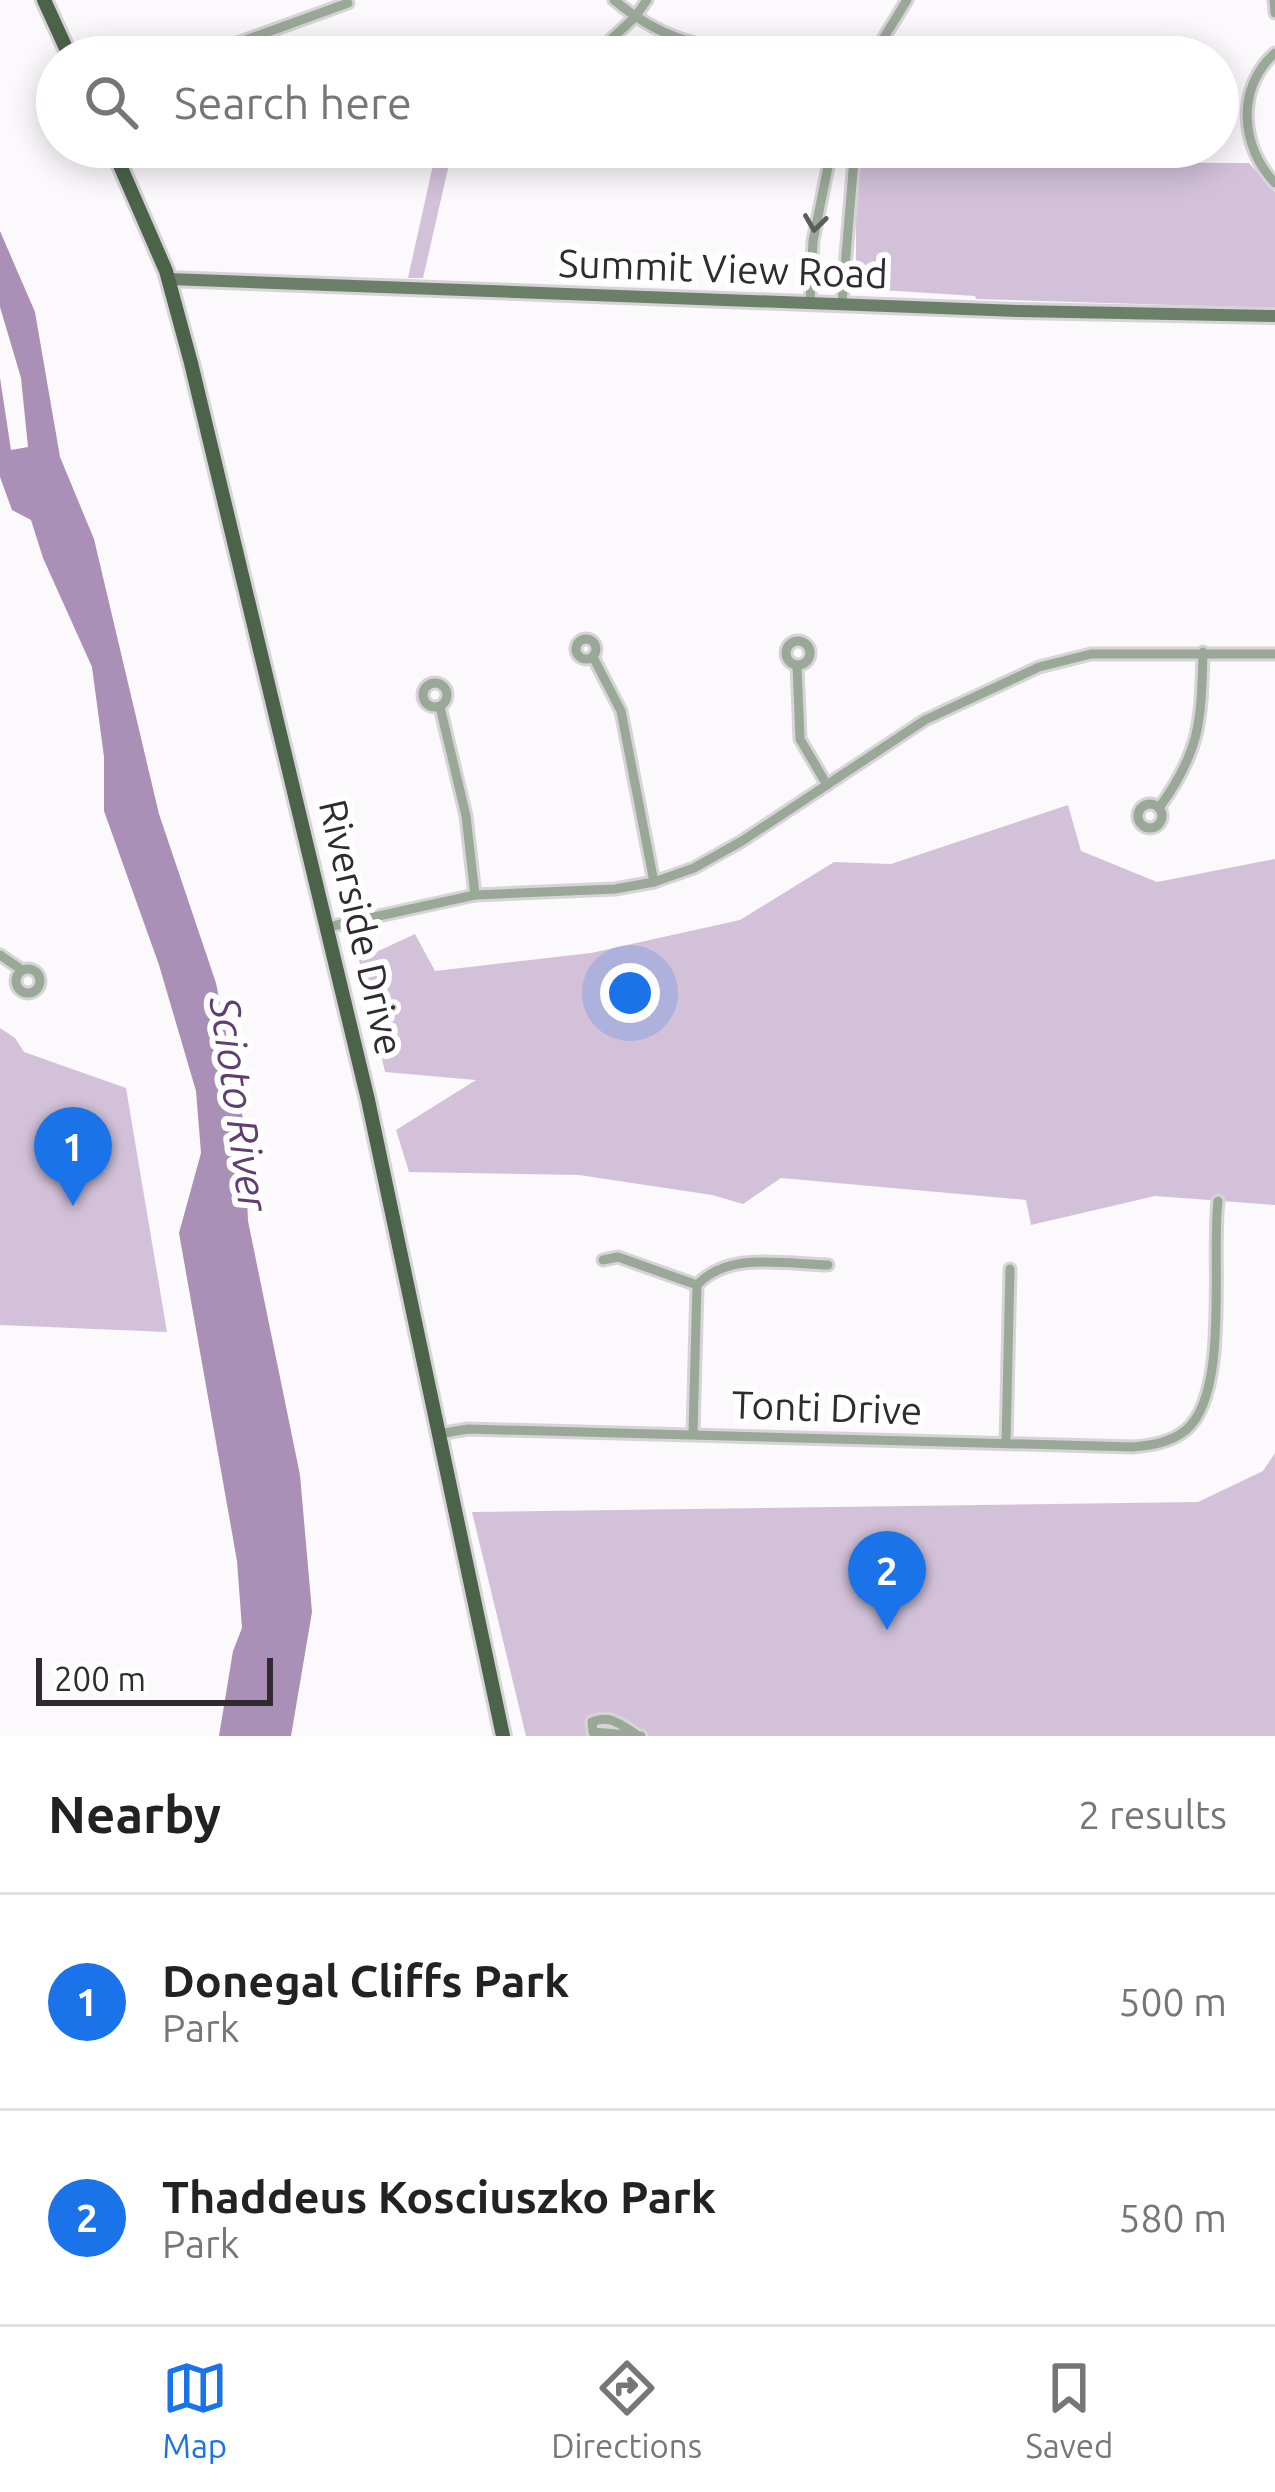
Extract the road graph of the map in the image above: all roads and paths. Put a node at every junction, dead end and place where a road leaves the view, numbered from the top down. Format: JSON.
{"nodes":[{"id":1,"x":44,"y":0,"type":"edge"},
{"id":2,"x":614,"y":0,"type":"edge"},
{"id":3,"x":647,"y":0,"type":"edge"},
{"id":4,"x":907,"y":0,"type":"edge"},
{"id":5,"x":1274,"y":0,"type":"edge"},
{"id":6,"x":348,"y":3,"type":"edge"},
{"id":7,"x":1275,"y":13,"type":"edge"},
{"id":8,"x":635,"y":17,"type":"junction"},
{"id":9,"x":60,"y":36,"type":"edge"},
{"id":10,"x":257,"y":36,"type":"edge"},
{"id":11,"x":615,"y":36,"type":"edge"},
{"id":12,"x":672,"y":36,"type":"edge"},
{"id":13,"x":885,"y":36,"type":"edge"},
{"id":14,"x":1275,"y":53,"type":"edge"},
{"id":15,"x":121,"y":168,"type":"edge"},
{"id":16,"x":828,"y":168,"type":"edge"},
{"id":17,"x":853,"y":168,"type":"edge"},
{"id":18,"x":1275,"y":183,"type":"edge"},
{"id":19,"x":169,"y":279,"type":"junction"},
{"id":20,"x":810,"y":302,"type":"junction"},
{"id":21,"x":842,"y":303,"type":"junction"},
{"id":22,"x":1275,"y":316,"type":"edge"},
{"id":23,"x":1203,"y":652,"type":"junction"},
{"id":24,"x":1275,"y":654,"type":"edge"},
{"id":25,"x":593,"y":657,"type":"dead end"},
{"id":26,"x":797,"y":665,"type":"dead end"},
{"id":27,"x":440,"y":706,"type":"dead end"},
{"id":28,"x":826,"y":785,"type":"junction"},
{"id":29,"x":1159,"y":808,"type":"dead end"},
{"id":30,"x":654,"y":882,"type":"junction"},
{"id":31,"x":475,"y":895,"type":"junction"},
{"id":32,"x":328,"y":927,"type":"junction"},
{"id":33,"x":0,"y":955,"type":"edge"},
{"id":34,"x":22,"y":970,"type":"dead end"},
{"id":35,"x":1218,"y":1201,"type":"dead end"},
{"id":36,"x":603,"y":1260,"type":"dead end"},
{"id":37,"x":828,"y":1265,"type":"dead end"},
{"id":38,"x":1010,"y":1268,"type":"dead end"},
{"id":39,"x":697,"y":1285,"type":"junction"},
{"id":40,"x":693,"y":1433,"type":"junction"},
{"id":41,"x":439,"y":1434,"type":"junction"},
{"id":42,"x":1006,"y":1443,"type":"junction"},
{"id":43,"x":503,"y":1736,"type":"edge"}],
"edges":[{"from":1,"to":9,"type":"main road"},
{"from":2,"to":8,"type":"street"},
{"from":3,"to":8,"type":"street"},
{"from":4,"to":13,"type":"street"},
{"from":5,"to":7,"type":"street"},
{"from":6,"to":10,"type":"street"},
{"from":8,"to":11,"type":"street"},
{"from":8,"to":12,"type":"street"},
{"from":14,"to":18,"type":"street"},
{"from":15,"to":19,"type":"main road","name":"Riverside Drive"},
{"from":16,"to":20,"type":"street","one_way":true},
{"from":17,"to":21,"type":"street"},
{"from":19,"to":20,"type":"street","name":"Summit View Road"},
{"from":19,"to":32,"type":"main road","name":"Riverside Drive"},
{"from":20,"to":21,"type":"street","name":"Summit View Road"},
{"from":21,"to":22,"type":"street","name":"Summit View Road"},
{"from":23,"to":24,"type":"street"},
{"from":23,"to":28,"type":"street"},
{"from":23,"to":29,"type":"street"},
{"from":25,"to":30,"type":"street"},
{"from":26,"to":28,"type":"street"},
{"from":27,"to":31,"type":"street"},
{"from":28,"to":30,"type":"street"},
{"from":30,"to":31,"type":"street"},
{"from":31,"to":32,"type":"street"},
{"from":32,"to":41,"type":"main road","name":"Riverside Drive"},
{"from":33,"to":34,"type":"street"},
{"from":35,"to":42,"type":"street","name":"Tonti Drive"},
{"from":36,"to":39,"type":"street"},
{"from":37,"to":39,"type":"street"},
{"from":38,"to":42,"type":"street"},
{"from":39,"to":40,"type":"street"},
{"from":40,"to":41,"type":"street","name":"Tonti Drive"},
{"from":40,"to":42,"type":"street","name":"Tonti Drive"},
{"from":41,"to":43,"type":"main road","name":"Riverside Drive"}]}
